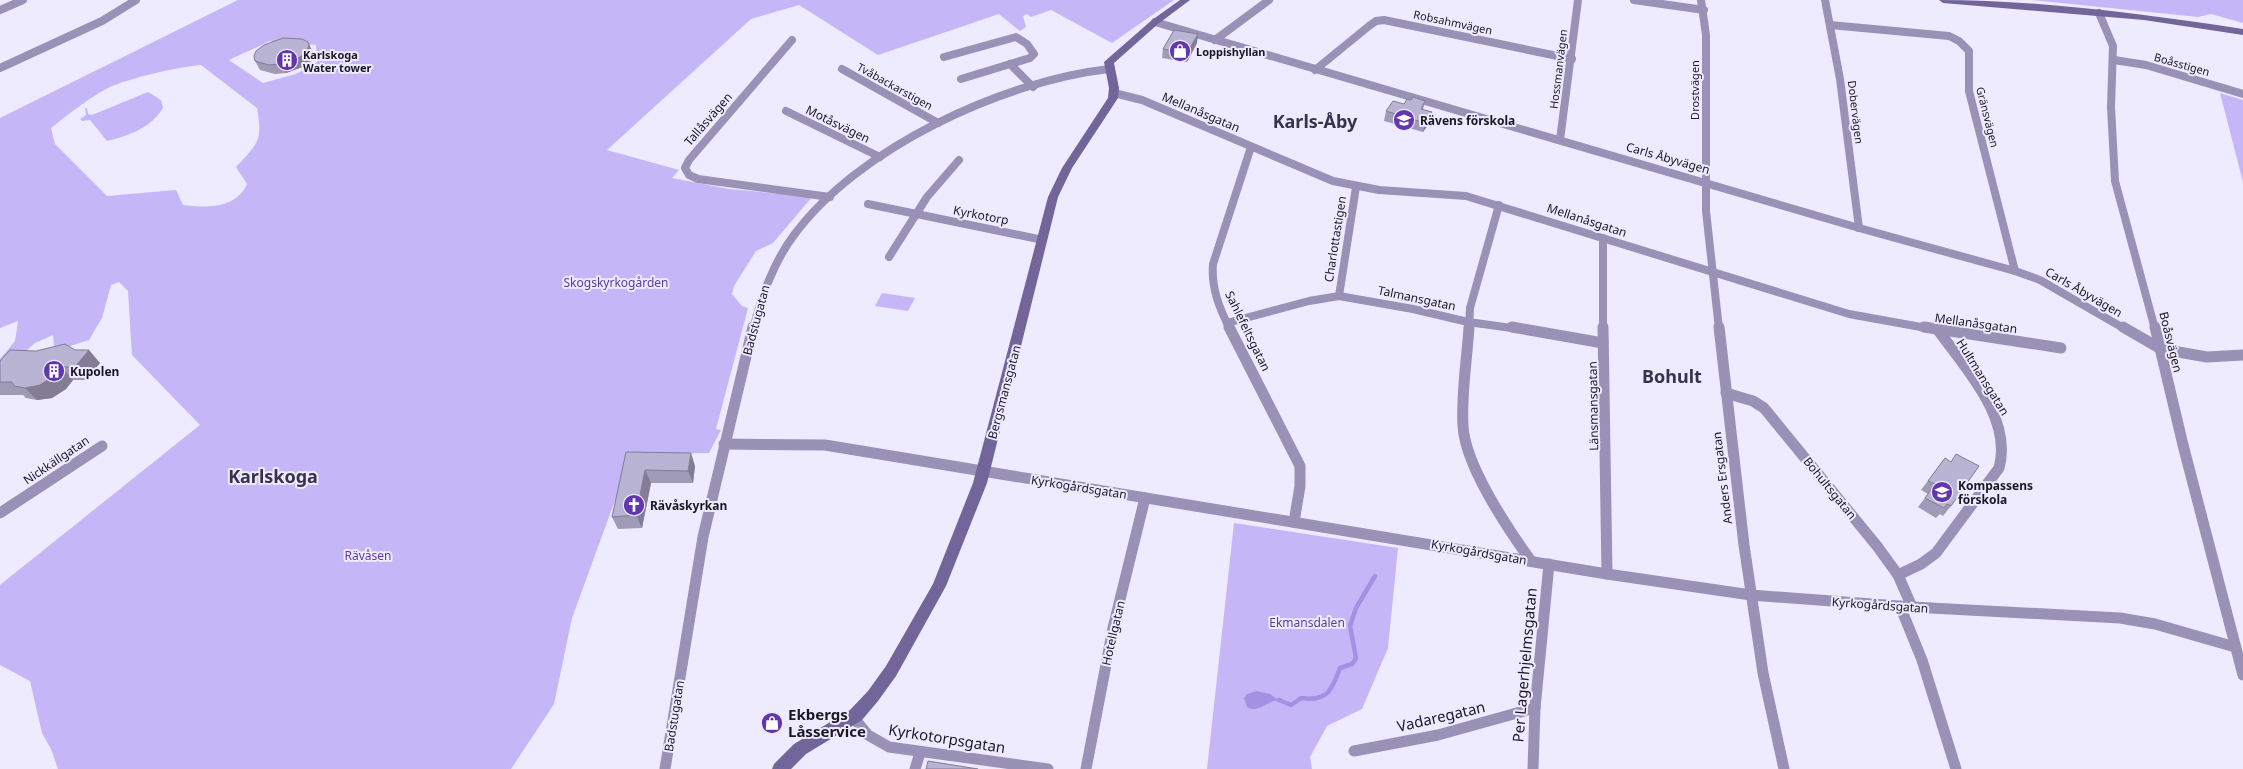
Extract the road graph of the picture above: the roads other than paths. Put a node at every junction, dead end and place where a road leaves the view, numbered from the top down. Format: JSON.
{"nodes":[{"id":1,"x":3,"y":0,"type":"edge"},
{"id":2,"x":22,"y":0,"type":"edge"},
{"id":3,"x":136,"y":0,"type":"edge"},
{"id":4,"x":1186,"y":0,"type":"edge"},
{"id":5,"x":1269,"y":0,"type":"edge"},
{"id":6,"x":1578,"y":0,"type":"edge"},
{"id":7,"x":1634,"y":0,"type":"edge"},
{"id":8,"x":1701,"y":0,"type":"edge"},
{"id":9,"x":1825,"y":0,"type":"edge"},
{"id":10,"x":1943,"y":0,"type":"edge"},
{"id":11,"x":11,"y":6,"type":"junction"},
{"id":12,"x":0,"y":10,"type":"edge"},
{"id":13,"x":1704,"y":10,"type":"junction"},
{"id":14,"x":2099,"y":13,"type":"junction"},
{"id":15,"x":1155,"y":22,"type":"junction"},
{"id":16,"x":1830,"y":25,"type":"junction"},
{"id":17,"x":2243,"y":32,"type":"edge"},
{"id":18,"x":792,"y":40,"type":"dead end"},
{"id":19,"x":1215,"y":40,"type":"junction"},
{"id":20,"x":944,"y":57,"type":"dead end"},
{"id":21,"x":1572,"y":59,"type":"junction"},
{"id":22,"x":2114,"y":60,"type":"junction"},
{"id":23,"x":1010,"y":64,"type":"junction"},
{"id":24,"x":0,"y":68,"type":"edge"},
{"id":25,"x":842,"y":69,"type":"dead end"},
{"id":26,"x":1109,"y":69,"type":"junction"},
{"id":27,"x":1315,"y":70,"type":"junction"},
{"id":28,"x":961,"y":79,"type":"dead end"},
{"id":29,"x":1033,"y":87,"type":"junction"},
{"id":30,"x":1114,"y":92,"type":"junction"},
{"id":31,"x":2243,"y":94,"type":"edge"},
{"id":32,"x":786,"y":111,"type":"dead end"},
{"id":33,"x":938,"y":123,"type":"junction"},
{"id":34,"x":1560,"y":140,"type":"junction"},
{"id":35,"x":1251,"y":147,"type":"junction"},
{"id":36,"x":880,"y":157,"type":"junction"},
{"id":37,"x":959,"y":160,"type":"dead end"},
{"id":38,"x":1705,"y":182,"type":"junction"},
{"id":39,"x":1356,"y":187,"type":"junction"},
{"id":40,"x":830,"y":197,"type":"junction"},
{"id":41,"x":868,"y":204,"type":"dead end"},
{"id":42,"x":1499,"y":205,"type":"junction"},
{"id":43,"x":915,"y":215,"type":"junction"},
{"id":44,"x":1859,"y":228,"type":"junction"},
{"id":45,"x":1603,"y":238,"type":"junction"},
{"id":46,"x":1043,"y":240,"type":"junction"},
{"id":47,"x":889,"y":257,"type":"dead end"},
{"id":48,"x":2015,"y":271,"type":"junction"},
{"id":49,"x":1713,"y":273,"type":"junction"},
{"id":50,"x":1339,"y":296,"type":"junction"},
{"id":51,"x":1227,"y":322,"type":"junction"},
{"id":52,"x":1468,"y":322,"type":"junction"},
{"id":53,"x":1938,"y":330,"type":"junction"},
{"id":54,"x":1603,"y":343,"type":"junction"},
{"id":55,"x":2061,"y":348,"type":"dead end"},
{"id":56,"x":2161,"y":349,"type":"junction"},
{"id":57,"x":2243,"y":355,"type":"edge"},
{"id":58,"x":1726,"y":393,"type":"junction"},
{"id":59,"x":724,"y":444,"type":"junction"},
{"id":60,"x":102,"y":446,"type":"dead end"},
{"id":61,"x":984,"y":471,"type":"junction"},
{"id":62,"x":1146,"y":498,"type":"junction"},
{"id":63,"x":0,"y":513,"type":"edge"},
{"id":64,"x":1294,"y":522,"type":"junction"},
{"id":65,"x":1531,"y":561,"type":"junction"},
{"id":66,"x":1549,"y":564,"type":"junction"},
{"id":67,"x":1606,"y":574,"type":"junction"},
{"id":68,"x":1898,"y":575,"type":"junction"},
{"id":69,"x":1751,"y":595,"type":"junction"},
{"id":70,"x":1906,"y":607,"type":"junction"},
{"id":71,"x":2235,"y":647,"type":"junction"},
{"id":72,"x":2243,"y":675,"type":"edge"},
{"id":73,"x":1535,"y":708,"type":"junction"},
{"id":74,"x":853,"y":717,"type":"junction"},
{"id":75,"x":1354,"y":751,"type":"dead end"},
{"id":76,"x":920,"y":753,"type":"junction"},
{"id":77,"x":665,"y":769,"type":"edge"},
{"id":78,"x":780,"y":769,"type":"edge"},
{"id":79,"x":915,"y":769,"type":"edge"},
{"id":80,"x":1048,"y":769,"type":"edge"},
{"id":81,"x":1086,"y":769,"type":"edge"},
{"id":82,"x":1533,"y":769,"type":"edge"},
{"id":83,"x":1784,"y":769,"type":"edge"},
{"id":84,"x":1956,"y":769,"type":"edge"}],
"edges":[{"from":1,"to":11,"type":"street"},
{"from":2,"to":11,"type":"street"},
{"from":3,"to":24,"type":"street"},
{"from":4,"to":15,"type":"street"},
{"from":5,"to":19,"type":"street"},
{"from":6,"to":21,"type":"street","name":"Hossmanvägen"},
{"from":7,"to":13,"type":"street"},
{"from":8,"to":13,"type":"street","name":"Drostvägen"},
{"from":9,"to":16,"type":"street","name":"Dobervägen"},
{"from":10,"to":14,"type":"street"},
{"from":11,"to":12,"type":"street"},
{"from":13,"to":38,"type":"street","name":"Drostvägen"},
{"from":14,"to":17,"type":"street"},
{"from":14,"to":22,"type":"street","name":"Boåsvägen"},
{"from":15,"to":19,"type":"street","name":"Carls Åbyvägen"},
{"from":15,"to":26,"type":"street"},
{"from":16,"to":44,"type":"street","name":"Dobervägen"},
{"from":16,"to":48,"type":"street","name":"Gränsvägen"},
{"from":18,"to":40,"type":"street","name":"Tallåsvägen"},
{"from":19,"to":27,"type":"street","name":"Carls Åbyvägen"},
{"from":20,"to":23,"type":"street"},
{"from":21,"to":27,"type":"street","name":"Robsahmvägen"},
{"from":21,"to":34,"type":"street","name":"Hossmanvägen"},
{"from":22,"to":31,"type":"street","name":"Boåsstigen"},
{"from":22,"to":56,"type":"street","name":"Boåsvägen"},
{"from":23,"to":28,"type":"street"},
{"from":23,"to":29,"type":"street"},
{"from":25,"to":33,"type":"street","name":"Tvåbackarstigen"},
{"from":26,"to":29,"type":"street","name":"Badstugatan"},
{"from":26,"to":30,"type":"street"},
{"from":27,"to":34,"type":"street","name":"Carls Åbyvägen"},
{"from":29,"to":33,"type":"street","name":"Badstugatan"},
{"from":30,"to":35,"type":"street","name":"Mellanåsgatan"},
{"from":30,"to":46,"type":"street","name":"Bergsmansgatan"},
{"from":32,"to":36,"type":"street","name":"Motåsvägen"},
{"from":33,"to":36,"type":"street","name":"Badstugatan"},
{"from":34,"to":38,"type":"street","name":"Carls Åbyvägen"},
{"from":35,"to":39,"type":"street","name":"Mellanåsgatan"},
{"from":35,"to":51,"type":"street","name":"Sahlefeltsgatan"},
{"from":36,"to":40,"type":"street","name":"Badstugatan"},
{"from":37,"to":43,"type":"street"},
{"from":38,"to":44,"type":"street","name":"Carls Åbyvägen"},
{"from":38,"to":49,"type":"street","name":"Anders Ersgatan"},
{"from":39,"to":42,"type":"street","name":"Mellanåsgatan"},
{"from":39,"to":50,"type":"street","name":"Charlottastigen"},
{"from":40,"to":59,"type":"street","name":"Badstugatan"},
{"from":41,"to":43,"type":"street","name":"Kyrkotorp"},
{"from":42,"to":45,"type":"street","name":"Mellanåsgatan"},
{"from":42,"to":52,"type":"street"},
{"from":43,"to":46,"type":"street","name":"Kyrkotorp"},
{"from":43,"to":47,"type":"street"},
{"from":44,"to":48,"type":"street","name":"Carls Åbyvägen"},
{"from":45,"to":49,"type":"street","name":"Mellanåsgatan"},
{"from":45,"to":54,"type":"street","name":"Länsmansgatan"},
{"from":46,"to":61,"type":"street","name":"Bergsmansgatan"},
{"from":48,"to":56,"type":"street","name":"Carls Åbyvägen"},
{"from":49,"to":53,"type":"street","name":"Mellanåsgatan"},
{"from":49,"to":58,"type":"street","name":"Anders Ersgatan"},
{"from":50,"to":51,"type":"street","name":"Talmansgatan"},
{"from":50,"to":52,"type":"street","name":"Talmansgatan"},
{"from":51,"to":64,"type":"street","name":"Sahlefeltsgatan"},
{"from":52,"to":54,"type":"street","name":"Talmansgatan"},
{"from":52,"to":65,"type":"street"},
{"from":53,"to":55,"type":"street","name":"Mellanåsgatan"},
{"from":53,"to":68,"type":"street","name":"Hultmansgatan"},
{"from":54,"to":67,"type":"street","name":"Länsmansgatan"},
{"from":56,"to":57,"type":"street","name":"Carls Åbyvägen"},
{"from":56,"to":71,"type":"street","name":"Boåsvägen"},
{"from":58,"to":68,"type":"street","name":"Bohultsgatan"},
{"from":58,"to":69,"type":"street","name":"Anders Ersgatan"},
{"from":59,"to":61,"type":"street","name":"Kyrkogårdsgatan"},
{"from":59,"to":77,"type":"street","name":"Badstugatan"},
{"from":60,"to":63,"type":"street","name":"Nickkällgatan"},
{"from":61,"to":62,"type":"street","name":"Kyrkogårdsgatan"},
{"from":61,"to":74,"type":"street","name":"Bergsmansgatan"},
{"from":62,"to":64,"type":"street","name":"Kyrkogårdsgatan"},
{"from":62,"to":81,"type":"street","name":"Hotellgatan"},
{"from":64,"to":65,"type":"street","name":"Kyrkogårdsgatan"},
{"from":65,"to":66,"type":"street","name":"Kyrkogårdsgatan"},
{"from":66,"to":67,"type":"street","name":"Kyrkogårdsgatan"},
{"from":66,"to":73,"type":"street","name":"Per Lagerhjelmsgatan"},
{"from":67,"to":69,"type":"street","name":"Kyrkogårdsgatan"},
{"from":68,"to":70,"type":"street","name":"Bohultsgatan"},
{"from":69,"to":70,"type":"street","name":"Kyrkogårdsgatan"},
{"from":69,"to":83,"type":"street","name":"Anders Ersgatan"},
{"from":70,"to":71,"type":"street","name":"Kyrkogårdsgatan"},
{"from":70,"to":84,"type":"street","name":"Bohultsgatan"},
{"from":71,"to":72,"type":"street","name":"Boåsvägen"},
{"from":73,"to":75,"type":"street","name":"Vadaregatan"},
{"from":73,"to":82,"type":"street","name":"Per Lagerhjelmsgatan"},
{"from":74,"to":76,"type":"street","name":"Kyrkotorpsgatan"},
{"from":74,"to":78,"type":"street","name":"Bergsmansgatan"},
{"from":76,"to":79,"type":"street"},
{"from":76,"to":80,"type":"street","name":"Kyrkotorpsgatan"}]}
